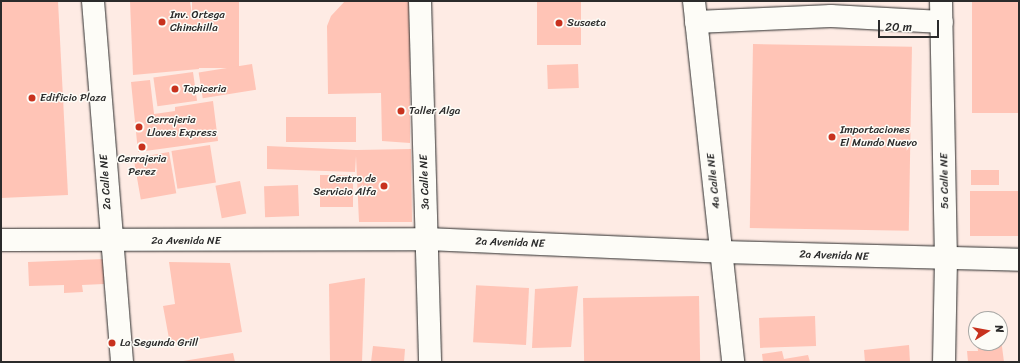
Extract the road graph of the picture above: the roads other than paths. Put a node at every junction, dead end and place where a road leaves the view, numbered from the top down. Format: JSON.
{"nodes":[{"id":1,"x":93,"y":1,"type":"edge"},
{"id":2,"x":420,"y":1,"type":"edge"},
{"id":3,"x":942,"y":11,"type":"edge"},
{"id":4,"x":695,"y":12,"type":"edge"},
{"id":5,"x":426,"y":239,"type":"junction"},
{"id":6,"x":1,"y":240,"type":"edge"},
{"id":7,"x":111,"y":242,"type":"junction"},
{"id":8,"x":722,"y":252,"type":"junction"},
{"id":9,"x":946,"y":259,"type":"junction"},
{"id":10,"x":1019,"y":260,"type":"edge"},
{"id":11,"x":122,"y":362,"type":"edge"},
{"id":12,"x":430,"y":362,"type":"edge"},
{"id":13,"x":732,"y":362,"type":"edge"},
{"id":14,"x":944,"y":362,"type":"edge"}],
"edges":[{"from":1,"to":7,"type":"street","name":"2a Calle NE"},
{"from":2,"to":5,"type":"street","name":"3a Calle NE"},
{"from":3,"to":4,"type":"street"},
{"from":3,"to":9,"type":"street","name":"5a Calle NE"},
{"from":4,"to":8,"type":"street","name":"4a Calle NE"},
{"from":5,"to":7,"type":"street","name":"2a Avenida NE"},
{"from":5,"to":8,"type":"street","name":"2a Avenida NE"},
{"from":5,"to":12,"type":"street","name":"3a Calle NE"},
{"from":6,"to":7,"type":"street","name":"2a Avenida NE"},
{"from":7,"to":11,"type":"street","name":"2a Calle NE"},
{"from":8,"to":9,"type":"street","name":"2a Avenida NE"},
{"from":8,"to":13,"type":"street","name":"4a Calle NE"},
{"from":9,"to":10,"type":"street","name":"2a Avenida NE"},
{"from":9,"to":14,"type":"street","name":"5a Calle NE"}]}
